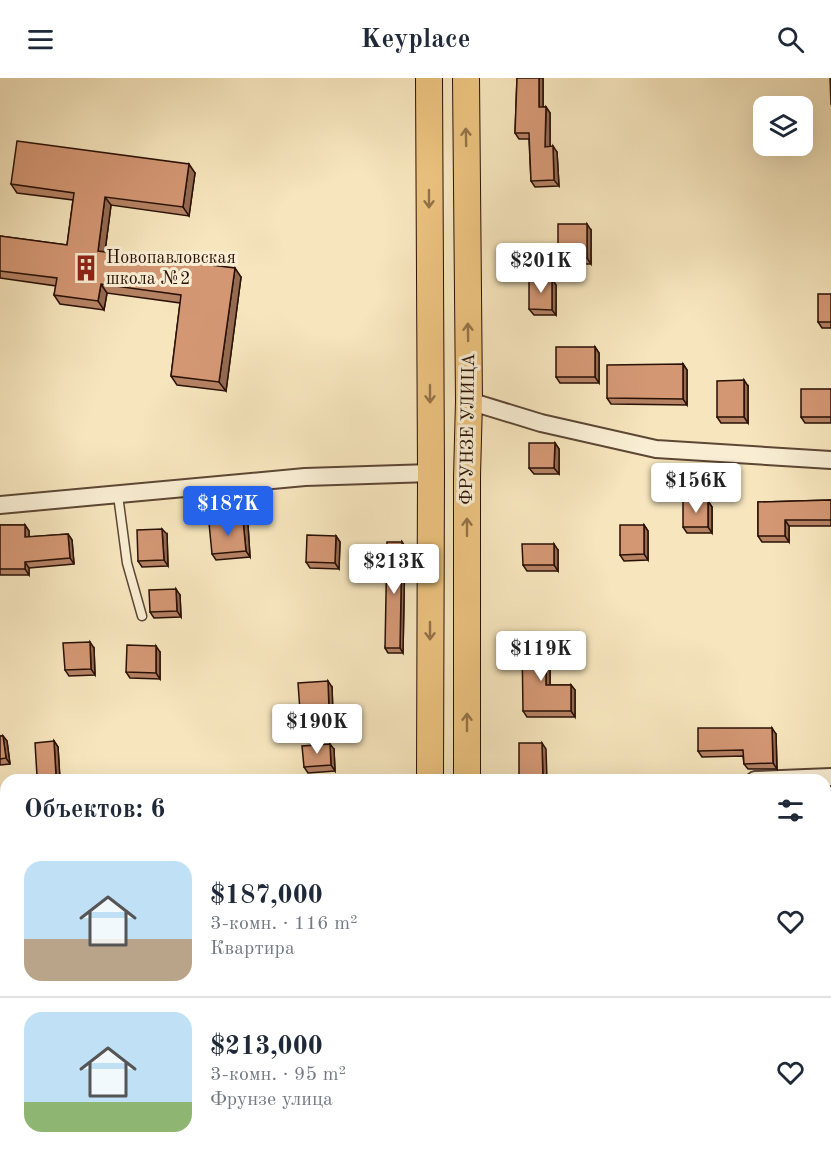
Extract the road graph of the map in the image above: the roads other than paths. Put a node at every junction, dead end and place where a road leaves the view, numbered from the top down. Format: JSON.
{"nodes":[{"id":1,"x":429,"y":78,"type":"edge"},
{"id":2,"x":465,"y":78,"type":"edge"},
{"id":3,"x":469,"y":401,"type":"junction"},
{"id":4,"x":831,"y":460,"type":"edge"},
{"id":5,"x":431,"y":473,"type":"junction"},
{"id":6,"x":118,"y":495,"type":"junction"},
{"id":7,"x":0,"y":505,"type":"edge"},
{"id":8,"x":142,"y":616,"type":"dead end"},
{"id":9,"x":430,"y":774,"type":"edge"},
{"id":10,"x":467,"y":774,"type":"edge"}],
"edges":[{"from":1,"to":5,"type":"main road","name":"ФРУНЗЕ УЛИЦА","one_way":true},
{"from":3,"to":2,"type":"main road","name":"ФРУНЗЕ УЛИЦА","one_way":true},
{"from":3,"to":4,"type":"street"},
{"from":10,"to":3,"type":"main road","name":"ФРУНЗЕ УЛИЦА","one_way":true},
{"from":5,"to":6,"type":"street"},
{"from":5,"to":9,"type":"main road","name":"ФРУНЗЕ УЛИЦА","one_way":true},
{"from":6,"to":7,"type":"street"},
{"from":6,"to":8,"type":"lane"}]}
